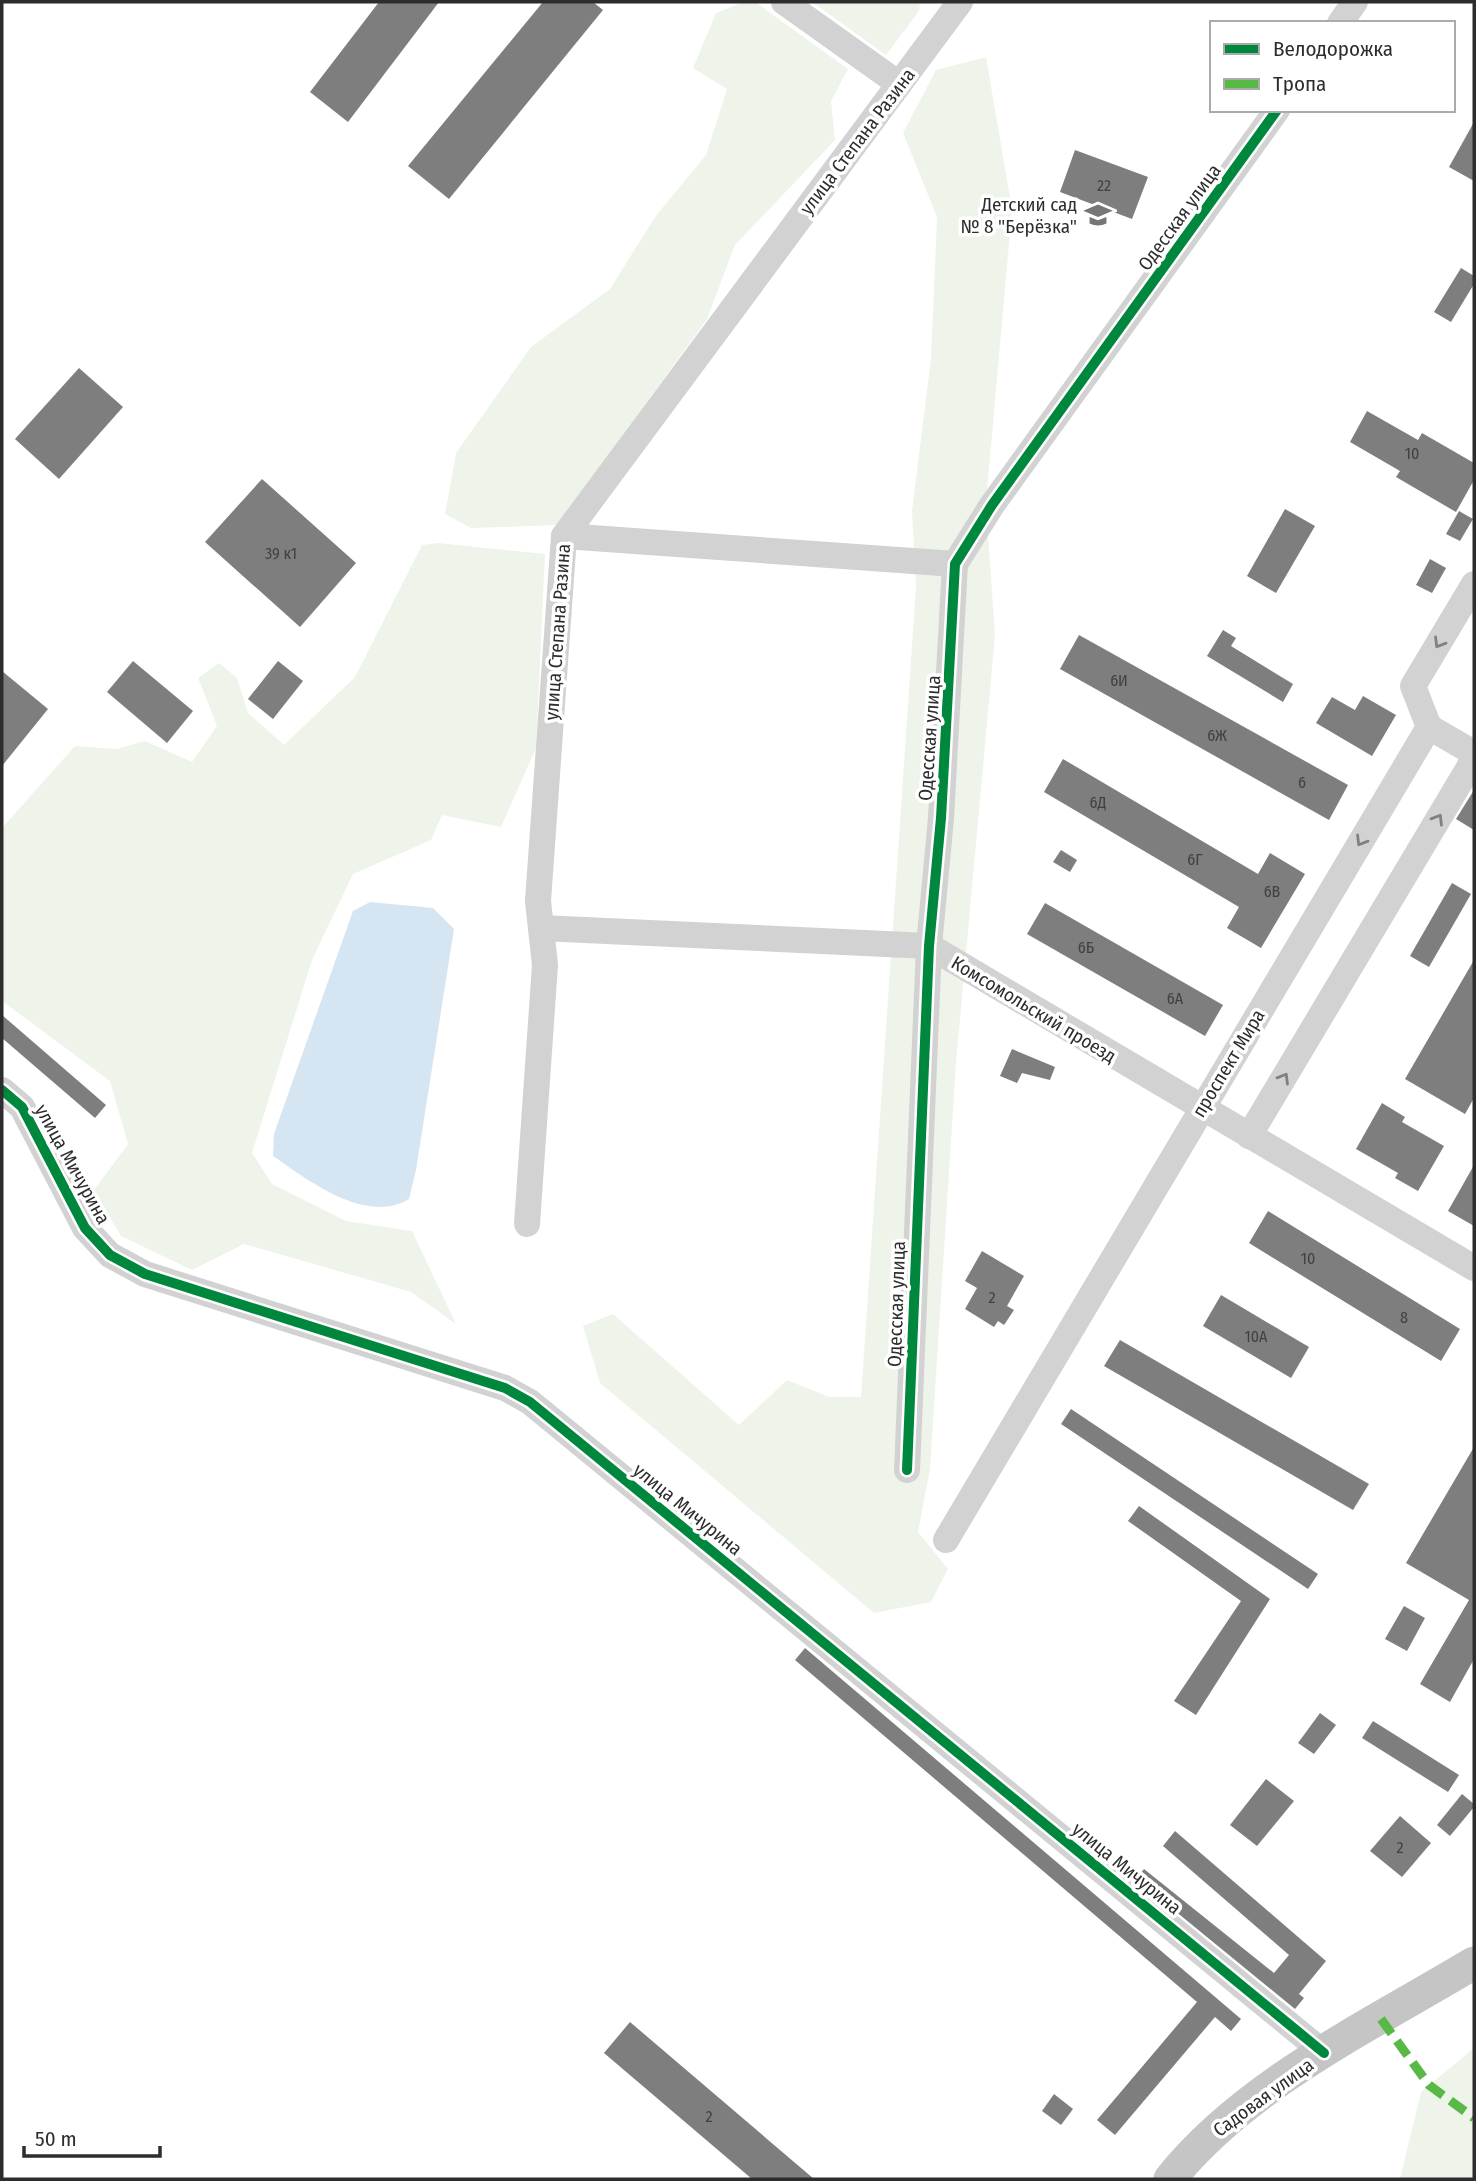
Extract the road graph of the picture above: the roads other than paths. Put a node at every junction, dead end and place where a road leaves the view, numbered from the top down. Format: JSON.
{"nodes":[{"id":1,"x":784,"y":2,"type":"edge"},
{"id":2,"x":960,"y":2,"type":"edge"},
{"id":3,"x":1355,"y":2,"type":"edge"},
{"id":4,"x":1341,"y":21,"type":"edge"},
{"id":5,"x":899,"y":84,"type":"junction"},
{"id":6,"x":1276,"y":112,"type":"edge"},
{"id":7,"x":564,"y":536,"type":"junction"},
{"id":8,"x":955,"y":564,"type":"junction"},
{"id":9,"x":1474,"y":584,"type":"edge"},
{"id":10,"x":1429,"y":727,"type":"junction"},
{"id":11,"x":1474,"y":756,"type":"edge"},
{"id":12,"x":541,"y":928,"type":"junction"},
{"id":13,"x":929,"y":946,"type":"junction"},
{"id":14,"x":2,"y":1090,"type":"edge"},
{"id":15,"x":1201,"y":1108,"type":"junction"},
{"id":16,"x":1249,"y":1136,"type":"junction"},
{"id":17,"x":527,"y":1224,"type":"dead end"},
{"id":18,"x":1474,"y":1268,"type":"edge"},
{"id":19,"x":907,"y":1470,"type":"dead end"},
{"id":20,"x":946,"y":1540,"type":"dead end"},
{"id":21,"x":1474,"y":1963,"type":"edge"},
{"id":22,"x":1324,"y":2053,"type":"junction"},
{"id":23,"x":1170,"y":2179,"type":"edge"}],
"edges":[{"from":1,"to":5,"type":"street"},
{"from":2,"to":5,"type":"street","name":"улица Степана Разина"},
{"from":3,"to":4,"type":"street"},
{"from":5,"to":7,"type":"street","name":"улица Степана Разина"},
{"from":6,"to":8,"type":"street","name":"Одесская улица"},
{"from":7,"to":8,"type":"street"},
{"from":7,"to":12,"type":"street","name":"улица Степана Разина"},
{"from":8,"to":13,"type":"street","name":"Одесская улица"},
{"from":9,"to":10,"type":"street","one_way":true},
{"from":10,"to":11,"type":"street"},
{"from":10,"to":15,"type":"street","name":"проспект Мира","one_way":true},
{"from":16,"to":11,"type":"street","one_way":true},
{"from":12,"to":13,"type":"street","name":"Комсомольский проезд"},
{"from":12,"to":17,"type":"street","name":"улица Степана Разина"},
{"from":13,"to":15,"type":"street","name":"Комсомольский проезд"},
{"from":13,"to":19,"type":"street","name":"Одесская улица"},
{"from":14,"to":22,"type":"street","name":"улица Мичурина"},
{"from":15,"to":16,"type":"street","name":"Комсомольский проезд"},
{"from":15,"to":20,"type":"street","name":"проспект Мира"},
{"from":16,"to":18,"type":"street","name":"Комсомольский проезд"},
{"from":21,"to":22,"type":"main road","name":"Садовая улица"},
{"from":22,"to":23,"type":"main road","name":"Садовая улица"}]}
